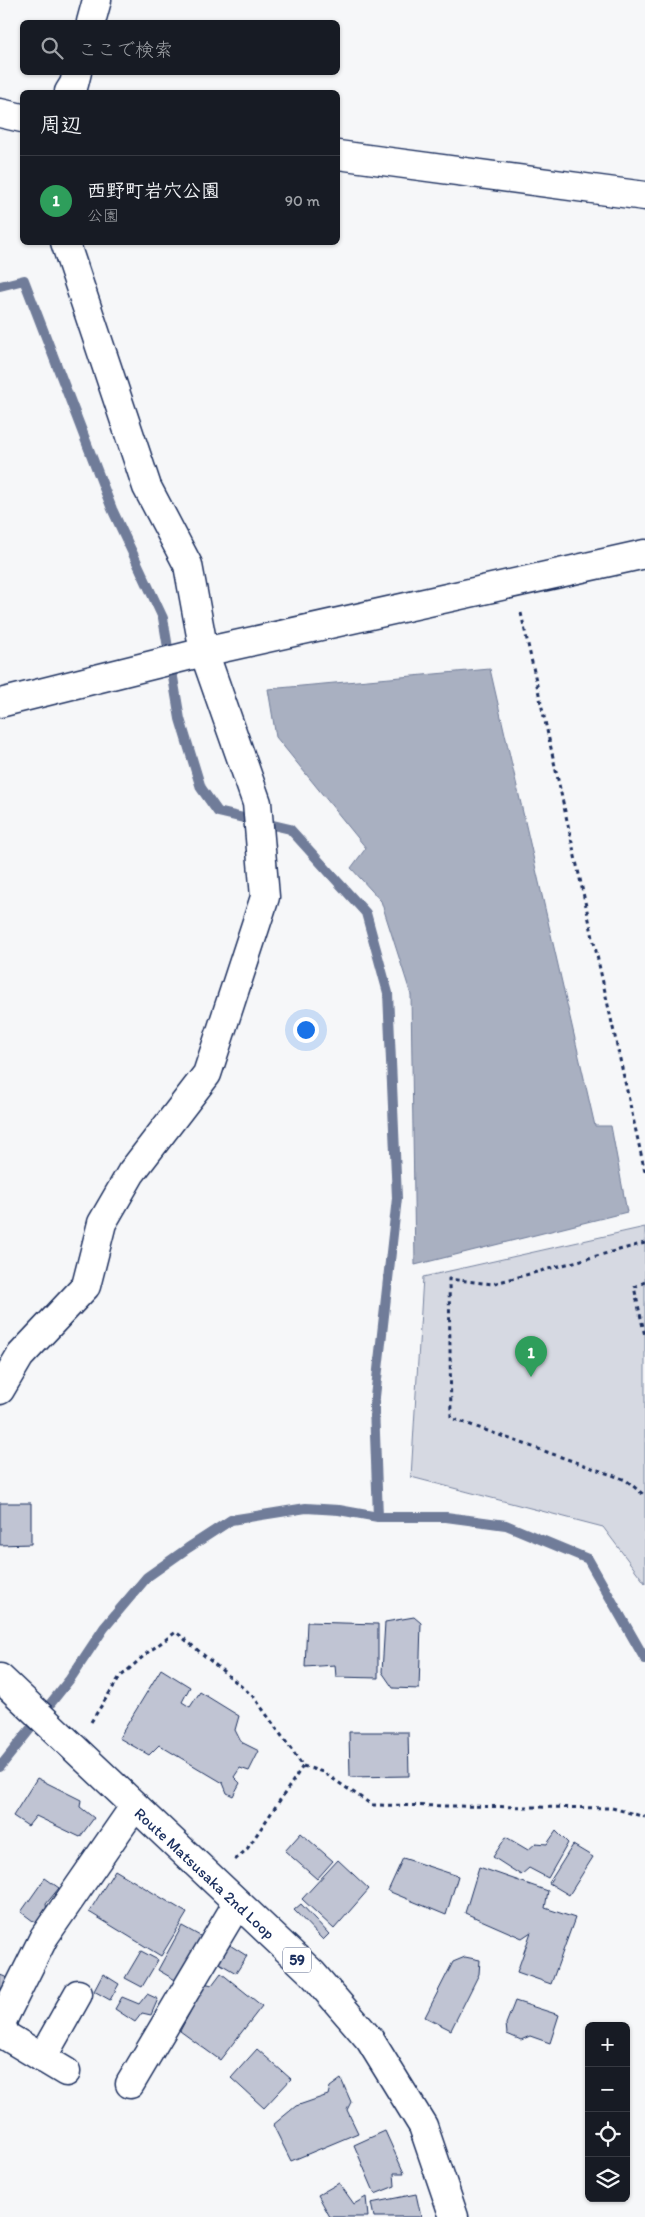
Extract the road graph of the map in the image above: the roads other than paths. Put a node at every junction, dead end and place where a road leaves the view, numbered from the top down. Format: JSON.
{"nodes":[{"id":1,"x":97,"y":0,"type":"edge"},
{"id":2,"x":92,"y":20,"type":"edge"},
{"id":3,"x":77,"y":75,"type":"edge"},
{"id":4,"x":70,"y":90,"type":"edge"},
{"id":5,"x":0,"y":113,"type":"edge"},
{"id":6,"x":20,"y":118,"type":"edge"},
{"id":7,"x":340,"y":155,"type":"edge"},
{"id":8,"x":645,"y":196,"type":"edge"},
{"id":9,"x":66,"y":245,"type":"edge"},
{"id":10,"x":645,"y":554,"type":"edge"},
{"id":11,"x":204,"y":652,"type":"junction"},
{"id":12,"x":0,"y":703,"type":"edge"},
{"id":13,"x":0,"y":1390,"type":"edge"},
{"id":14,"x":4,"y":1682,"type":"edge"},
{"id":15,"x":134,"y":1807,"type":"junction"},
{"id":16,"x":237,"y":1904,"type":"junction"},
{"id":17,"x":78,"y":1994,"type":"dead end"},
{"id":18,"x":0,"y":2025,"type":"edge"},
{"id":19,"x":42,"y":2058,"type":"junction"},
{"id":20,"x":66,"y":2072,"type":"dead end"},
{"id":21,"x":130,"y":2084,"type":"dead end"},
{"id":22,"x":454,"y":2217,"type":"edge"}],
"edges":[{"from":1,"to":2,"type":"street"},
{"from":3,"to":4,"type":"street"},
{"from":5,"to":6,"type":"street"},
{"from":7,"to":8,"type":"street"},
{"from":9,"to":11,"type":"street"},
{"from":10,"to":11,"type":"street"},
{"from":11,"to":12,"type":"street"},
{"from":11,"to":13,"type":"street"},
{"from":14,"to":15,"type":"street","name":"Route Matsusaka 2nd Loop","number":"59"},
{"from":15,"to":16,"type":"street","name":"Route Matsusaka 2nd Loop","number":"59"},
{"from":15,"to":18,"type":"street"},
{"from":16,"to":21,"type":"street"},
{"from":16,"to":22,"type":"street","name":"Route Matsusaka 2nd Loop","number":"59"},
{"from":17,"to":19,"type":"street"},
{"from":18,"to":19,"type":"street"},
{"from":19,"to":20,"type":"street"}]}
